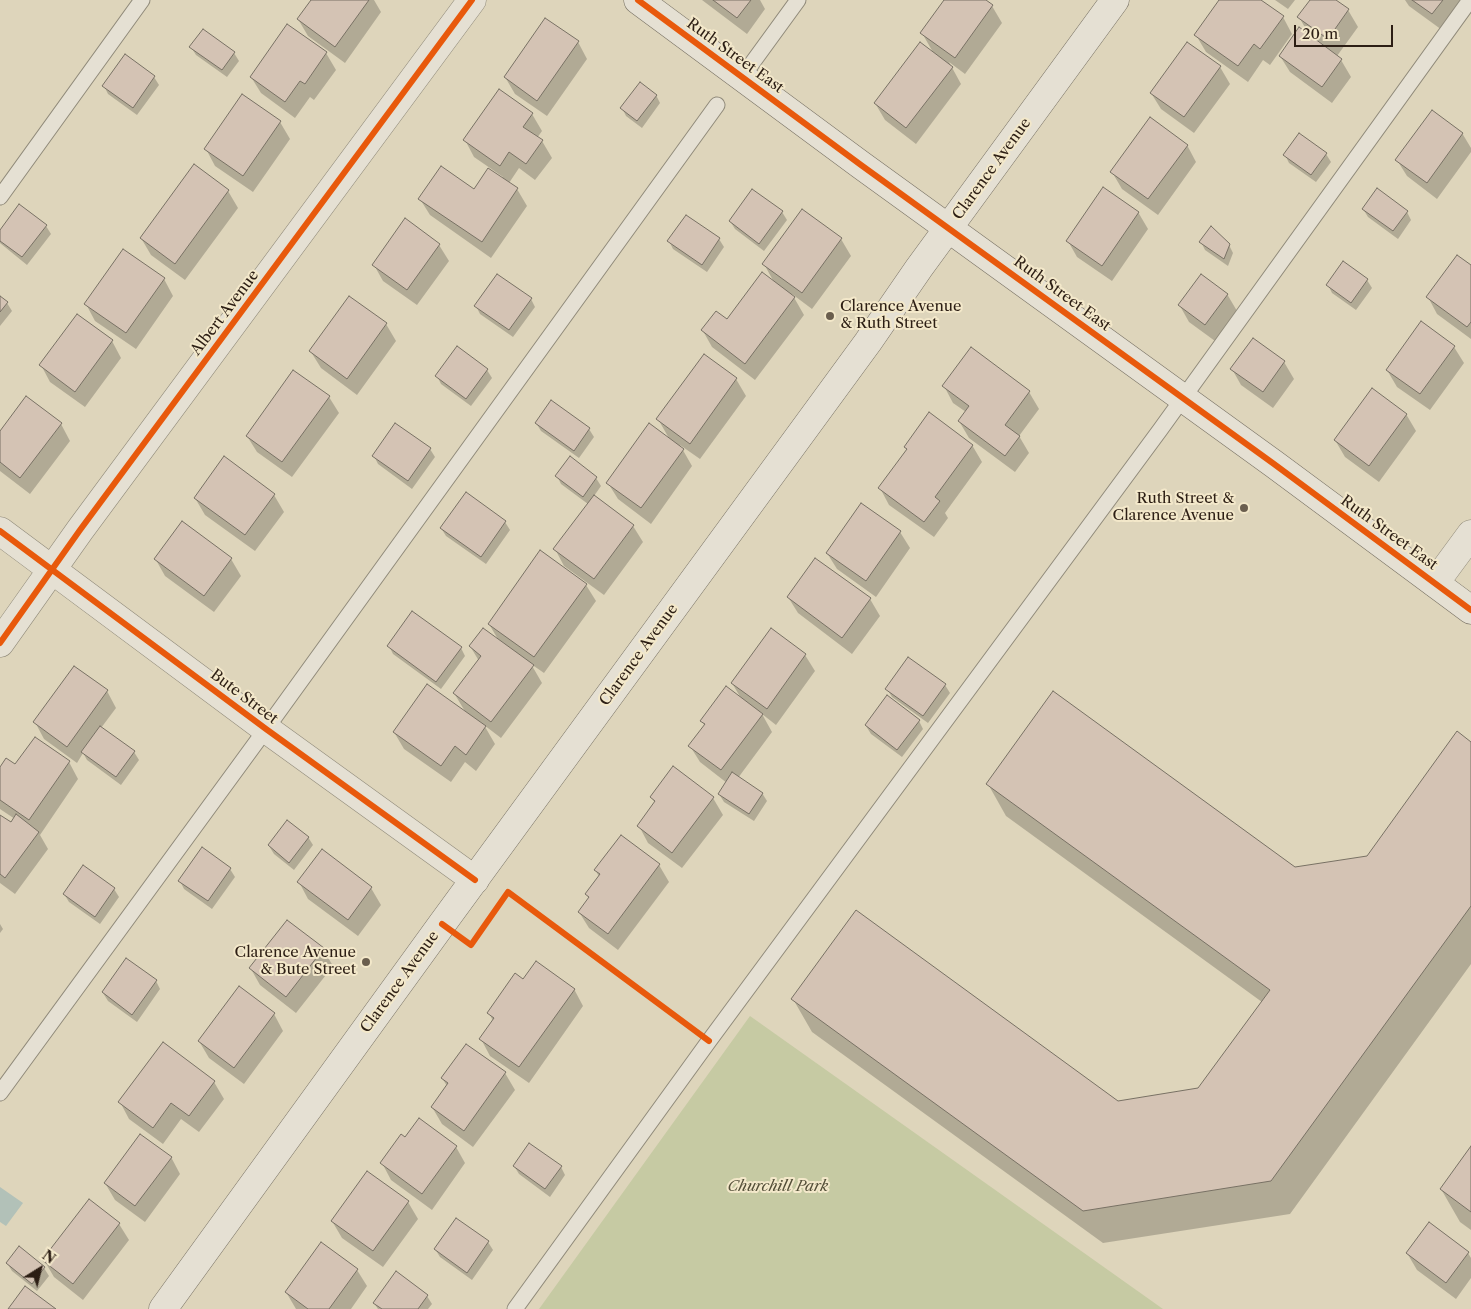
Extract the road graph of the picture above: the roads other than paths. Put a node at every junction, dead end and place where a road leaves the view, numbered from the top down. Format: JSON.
{"nodes":[{"id":1,"x":142,"y":0,"type":"edge"},
{"id":2,"x":472,"y":0,"type":"edge"},
{"id":3,"x":638,"y":0,"type":"edge"},
{"id":4,"x":798,"y":0,"type":"edge"},
{"id":5,"x":1115,"y":0,"type":"edge"},
{"id":6,"x":1470,"y":0,"type":"edge"},
{"id":7,"x":742,"y":77,"type":"junction"},
{"id":8,"x":718,"y":105,"type":"dead end"},
{"id":9,"x":0,"y":197,"type":"edge"},
{"id":10,"x":949,"y":228,"type":"junction"},
{"id":11,"x":1184,"y":398,"type":"junction"},
{"id":12,"x":0,"y":531,"type":"edge"},
{"id":13,"x":1471,"y":534,"type":"edge"},
{"id":14,"x":52,"y":569,"type":"junction"},
{"id":15,"x":1435,"y":583,"type":"junction"},
{"id":16,"x":1471,"y":610,"type":"edge"},
{"id":17,"x":0,"y":643,"type":"edge"},
{"id":18,"x":266,"y":729,"type":"junction"},
{"id":19,"x":475,"y":880,"type":"junction"},
{"id":20,"x":0,"y":1093,"type":"edge"},
{"id":21,"x":163,"y":1309,"type":"edge"},
{"id":22,"x":515,"y":1309,"type":"edge"}],
"edges":[{"from":1,"to":9,"type":"lane"},
{"from":2,"to":14,"type":"street","name":"Albert Avenue"},
{"from":3,"to":7,"type":"street","name":"Ruth Street East"},
{"from":4,"to":7,"type":"lane"},
{"from":5,"to":10,"type":"street","name":"Clarence Avenue"},
{"from":6,"to":11,"type":"lane"},
{"from":7,"to":10,"type":"street","name":"Ruth Street East"},
{"from":8,"to":18,"type":"lane"},
{"from":10,"to":11,"type":"street","name":"Ruth Street East"},
{"from":10,"to":19,"type":"street","name":"Clarence Avenue"},
{"from":11,"to":15,"type":"street","name":"Ruth Street East"},
{"from":11,"to":22,"type":"lane"},
{"from":12,"to":14,"type":"street","name":"Bute Street"},
{"from":13,"to":15,"type":"street"},
{"from":14,"to":17,"type":"street","name":"Albert Avenue"},
{"from":14,"to":18,"type":"street","name":"Bute Street"},
{"from":15,"to":16,"type":"street","name":"Ruth Street East"},
{"from":18,"to":19,"type":"street","name":"Bute Street"},
{"from":18,"to":20,"type":"lane"},
{"from":19,"to":21,"type":"street","name":"Clarence Avenue"}]}
